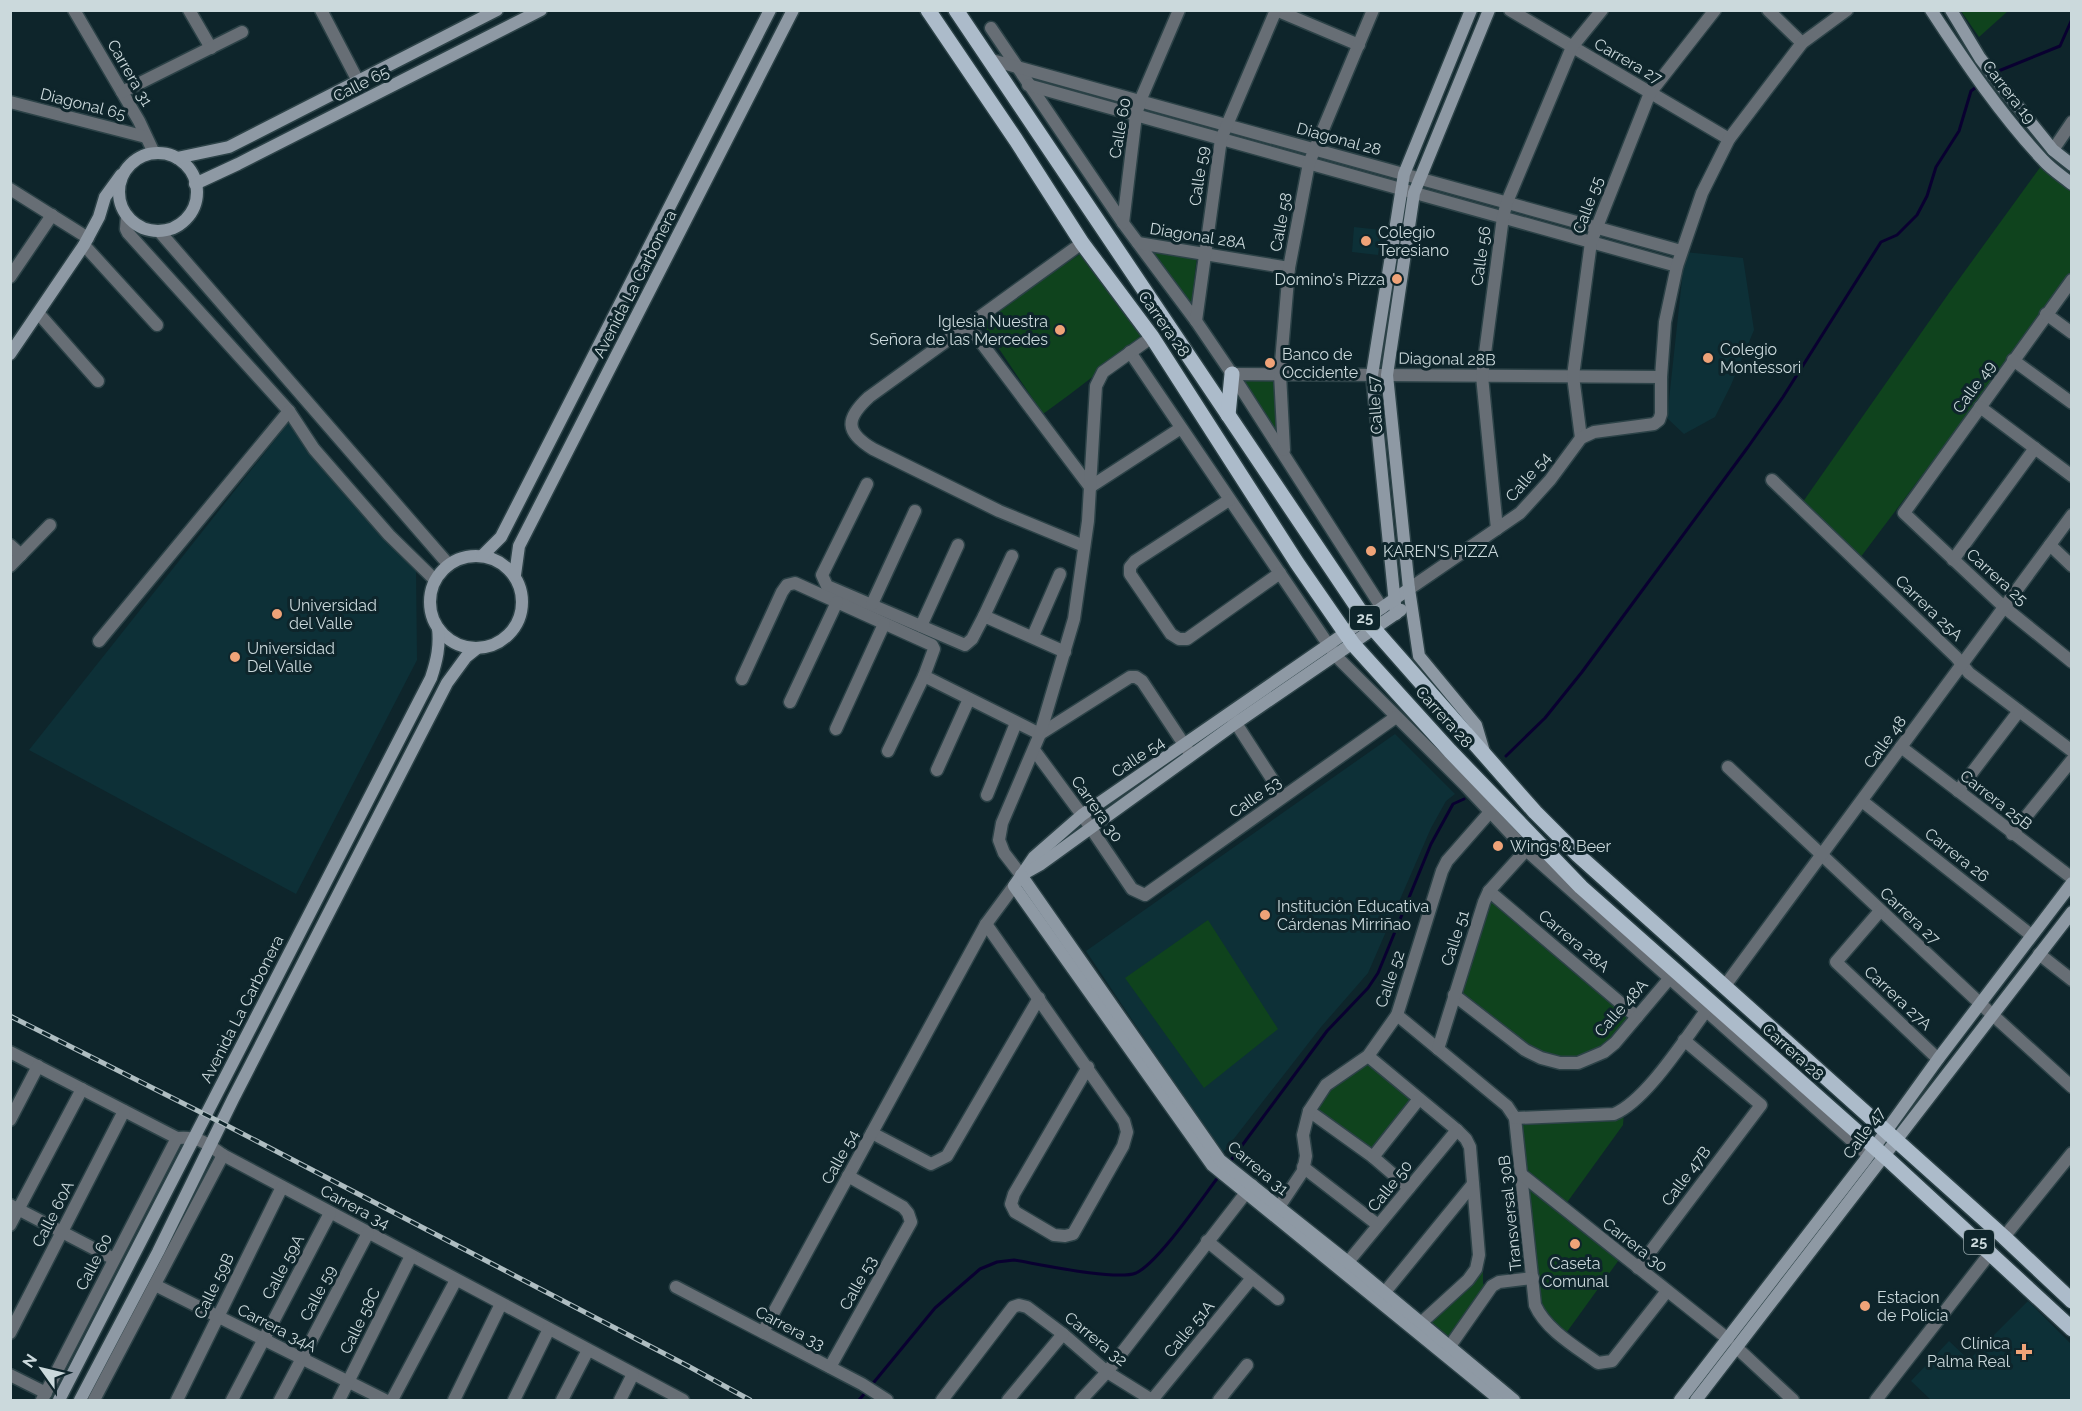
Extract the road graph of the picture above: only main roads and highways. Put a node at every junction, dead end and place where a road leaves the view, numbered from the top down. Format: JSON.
{"nodes":[{"id":1,"x":928,"y":10,"type":"edge"},
{"id":2,"x":956,"y":10,"type":"edge"},
{"id":3,"x":1232,"y":374,"type":"road end"},
{"id":4,"x":1228,"y":415,"type":"junction"},
{"id":5,"x":2072,"y":1301,"type":"edge"},
{"id":6,"x":2072,"y":1329,"type":"edge"}],
"edges":[{"from":1,"to":6,"type":"main road","name":"Carrera 28","number":"25"},
{"from":2,"to":4,"type":"main road","name":"Carrera 28","number":"25"},
{"from":3,"to":4,"type":"main road"},
{"from":4,"to":5,"type":"main road","name":"Carrera 28","number":"25"}]}
